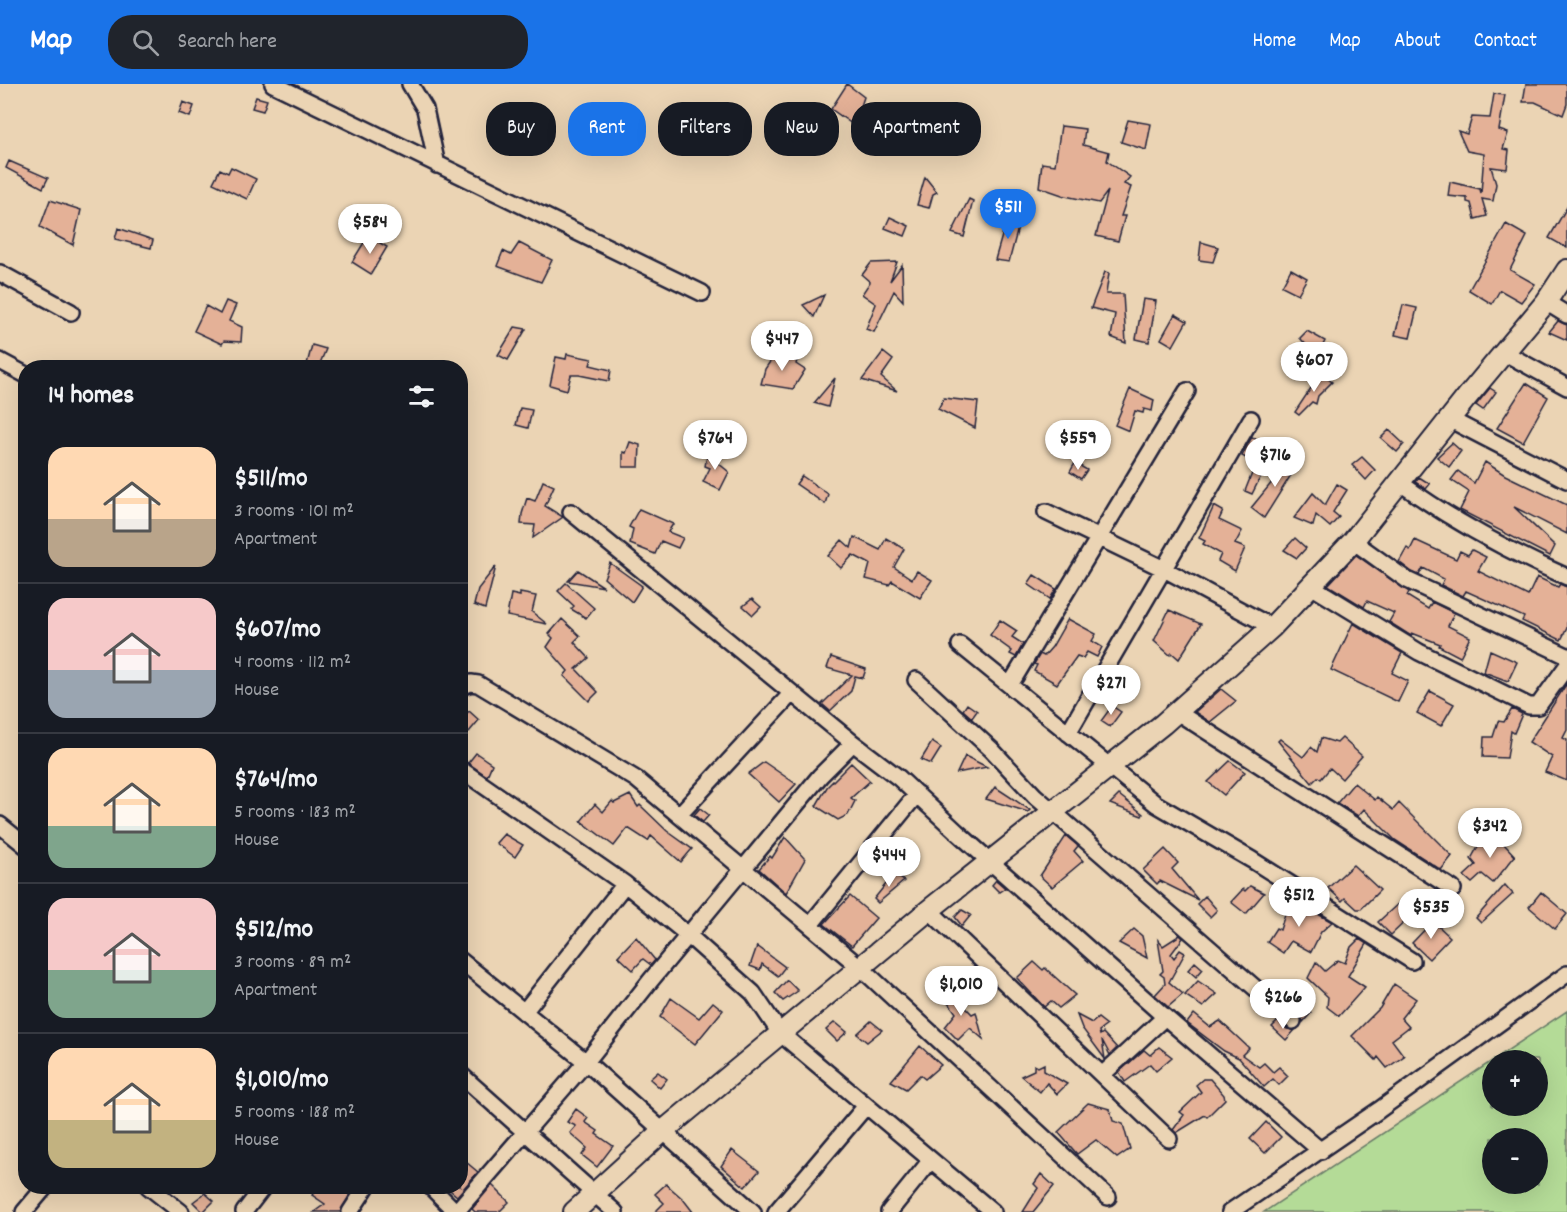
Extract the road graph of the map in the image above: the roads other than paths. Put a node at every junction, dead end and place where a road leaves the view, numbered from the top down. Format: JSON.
{"nodes":[{"id":1,"x":273,"y":84,"type":"edge"},
{"id":2,"x":410,"y":84,"type":"edge"},
{"id":3,"x":437,"y":165,"type":"junction"},
{"id":4,"x":1567,"y":270,"type":"edge"},
{"id":5,"x":0,"y":273,"type":"edge"},
{"id":6,"x":702,"y":293,"type":"dead end"},
{"id":7,"x":1546,"y":302,"type":"junction"},
{"id":8,"x":71,"y":312,"type":"dead end"},
{"id":9,"x":1567,"y":315,"type":"edge"},
{"id":10,"x":1505,"y":354,"type":"junction"},
{"id":11,"x":0,"y":361,"type":"edge"},
{"id":12,"x":18,"y":371,"type":"edge"},
{"id":13,"x":1567,"y":387,"type":"edge"},
{"id":14,"x":1187,"y":391,"type":"dead end"},
{"id":15,"x":1251,"y":419,"type":"dead end"},
{"id":16,"x":1451,"y":420,"type":"junction"},
{"id":17,"x":1567,"y":480,"type":"edge"},
{"id":18,"x":1399,"y":482,"type":"junction"},
{"id":19,"x":572,"y":512,"type":"dead end"},
{"id":20,"x":1047,"y":512,"type":"dead end"},
{"id":21,"x":1098,"y":537,"type":"junction"},
{"id":22,"x":1353,"y":541,"type":"junction"},
{"id":23,"x":1162,"y":568,"type":"junction"},
{"id":24,"x":1567,"y":577,"type":"edge"},
{"id":25,"x":1311,"y":586,"type":"junction"},
{"id":26,"x":1272,"y":627,"type":"junction"},
{"id":27,"x":960,"y":645,"type":"dead end"},
{"id":28,"x":1567,"y":656,"type":"edge"},
{"id":29,"x":1567,"y":666,"type":"edge"},
{"id":30,"x":916,"y":680,"type":"dead end"},
{"id":31,"x":468,"y":684,"type":"edge"},
{"id":32,"x":1010,"y":685,"type":"junction"},
{"id":33,"x":791,"y":694,"type":"junction"},
{"id":34,"x":1177,"y":712,"type":"junction"},
{"id":35,"x":1068,"y":733,"type":"junction"},
{"id":36,"x":854,"y":744,"type":"junction"},
{"id":37,"x":1107,"y":766,"type":"junction"},
{"id":38,"x":468,"y":775,"type":"edge"},
{"id":39,"x":917,"y":794,"type":"junction"},
{"id":40,"x":1056,"y":812,"type":"junction"},
{"id":41,"x":679,"y":815,"type":"junction"},
{"id":42,"x":0,"y":825,"type":"edge"},
{"id":43,"x":18,"y":840,"type":"edge"},
{"id":44,"x":990,"y":861,"type":"junction"},
{"id":45,"x":744,"y":868,"type":"junction"},
{"id":46,"x":625,"y":884,"type":"junction"},
{"id":47,"x":1454,"y":890,"type":"dead end"},
{"id":48,"x":929,"y":910,"type":"junction"},
{"id":49,"x":810,"y":925,"type":"junction"},
{"id":50,"x":688,"y":935,"type":"junction"},
{"id":51,"x":1412,"y":961,"type":"dead end"},
{"id":52,"x":468,"y":966,"type":"edge"},
{"id":53,"x":861,"y":968,"type":"junction"},
{"id":54,"x":1567,"y":974,"type":"edge"},
{"id":55,"x":524,"y":1012,"type":"junction"},
{"id":56,"x":1165,"y":1017,"type":"junction"},
{"id":57,"x":1293,"y":1021,"type":"dead end"},
{"id":58,"x":780,"y":1033,"type":"junction"},
{"id":59,"x":586,"y":1062,"type":"junction"},
{"id":60,"x":1102,"y":1075,"type":"junction"},
{"id":61,"x":468,"y":1081,"type":"edge"},
{"id":62,"x":865,"y":1107,"type":"junction"},
{"id":63,"x":526,"y":1131,"type":"junction"},
{"id":64,"x":662,"y":1132,"type":"junction"},
{"id":65,"x":1169,"y":1140,"type":"dead end"},
{"id":66,"x":1321,"y":1151,"type":"junction"},
{"id":67,"x":931,"y":1161,"type":"junction"},
{"id":68,"x":595,"y":1193,"type":"junction"},
{"id":69,"x":39,"y":1194,"type":"edge"},
{"id":70,"x":159,"y":1194,"type":"edge"},
{"id":71,"x":258,"y":1194,"type":"edge"},
{"id":72,"x":362,"y":1194,"type":"edge"},
{"id":73,"x":438,"y":1194,"type":"edge"},
{"id":74,"x":1108,"y":1197,"type":"dead end"},
{"id":75,"x":24,"y":1212,"type":"edge"},
{"id":76,"x":181,"y":1212,"type":"edge"},
{"id":77,"x":244,"y":1212,"type":"edge"},
{"id":78,"x":350,"y":1212,"type":"edge"},
{"id":79,"x":456,"y":1212,"type":"edge"},
{"id":80,"x":574,"y":1212,"type":"edge"},
{"id":81,"x":615,"y":1212,"type":"edge"},
{"id":82,"x":753,"y":1212,"type":"edge"},
{"id":83,"x":776,"y":1212,"type":"edge"},
{"id":84,"x":889,"y":1212,"type":"edge"},
{"id":85,"x":993,"y":1212,"type":"edge"},
{"id":86,"x":1230,"y":1212,"type":"edge"}],
"edges":[{"from":1,"to":3,"type":"street"},
{"from":2,"to":3,"type":"street"},
{"from":3,"to":6,"type":"street"},
{"from":4,"to":7,"type":"street"},
{"from":5,"to":8,"type":"street"},
{"from":7,"to":9,"type":"street"},
{"from":7,"to":10,"type":"street"},
{"from":10,"to":13,"type":"street"},
{"from":10,"to":16,"type":"street"},
{"from":11,"to":12,"type":"street"},
{"from":14,"to":21,"type":"street"},
{"from":15,"to":23,"type":"street"},
{"from":16,"to":17,"type":"street"},
{"from":16,"to":18,"type":"street"},
{"from":18,"to":22,"type":"street"},
{"from":18,"to":24,"type":"street"},
{"from":19,"to":33,"type":"street"},
{"from":20,"to":21,"type":"street"},
{"from":21,"to":23,"type":"street"},
{"from":21,"to":32,"type":"street"},
{"from":22,"to":25,"type":"street"},
{"from":22,"to":28,"type":"street"},
{"from":23,"to":26,"type":"street"},
{"from":23,"to":35,"type":"street"},
{"from":25,"to":26,"type":"street"},
{"from":25,"to":29,"type":"street"},
{"from":26,"to":34,"type":"street"},
{"from":27,"to":32,"type":"street"},
{"from":30,"to":40,"type":"street"},
{"from":31,"to":41,"type":"street"},
{"from":32,"to":35,"type":"street"},
{"from":33,"to":36,"type":"street"},
{"from":33,"to":41,"type":"street"},
{"from":34,"to":37,"type":"street"},
{"from":34,"to":47,"type":"street"},
{"from":35,"to":37,"type":"street"},
{"from":36,"to":39,"type":"street"},
{"from":36,"to":45,"type":"street"},
{"from":37,"to":40,"type":"street"},
{"from":37,"to":51,"type":"street"},
{"from":38,"to":46,"type":"street"},
{"from":39,"to":44,"type":"street"},
{"from":39,"to":49,"type":"street"},
{"from":40,"to":44,"type":"street"},
{"from":40,"to":57,"type":"street"},
{"from":41,"to":45,"type":"street"},
{"from":42,"to":43,"type":"street"},
{"from":44,"to":48,"type":"street"},
{"from":44,"to":56,"type":"street"},
{"from":45,"to":49,"type":"street"},
{"from":45,"to":50,"type":"street"},
{"from":46,"to":50,"type":"street"},
{"from":46,"to":55,"type":"street"},
{"from":48,"to":53,"type":"street"},
{"from":48,"to":60,"type":"street"},
{"from":49,"to":53,"type":"street"},
{"from":50,"to":58,"type":"street"},
{"from":50,"to":59,"type":"street"},
{"from":52,"to":55,"type":"street"},
{"from":53,"to":58,"type":"street"},
{"from":53,"to":74,"type":"street"},
{"from":54,"to":66,"type":"street"},
{"from":55,"to":59,"type":"street"},
{"from":56,"to":60,"type":"street"},
{"from":56,"to":66,"type":"street"},
{"from":58,"to":62,"type":"street"},
{"from":58,"to":64,"type":"street"},
{"from":59,"to":63,"type":"street"},
{"from":59,"to":64,"type":"street"},
{"from":60,"to":65,"type":"street"},
{"from":61,"to":63,"type":"street"},
{"from":62,"to":67,"type":"street"},
{"from":62,"to":83,"type":"street"},
{"from":63,"to":68,"type":"street"},
{"from":63,"to":79,"type":"street"},
{"from":64,"to":68,"type":"street"},
{"from":64,"to":82,"type":"street"},
{"from":66,"to":86,"type":"street"},
{"from":67,"to":84,"type":"street"},
{"from":67,"to":85,"type":"street"},
{"from":68,"to":80,"type":"street"},
{"from":68,"to":81,"type":"street"},
{"from":69,"to":75,"type":"street"},
{"from":70,"to":76,"type":"street"},
{"from":71,"to":77,"type":"street"},
{"from":72,"to":78,"type":"street"},
{"from":73,"to":79,"type":"street"}]}
